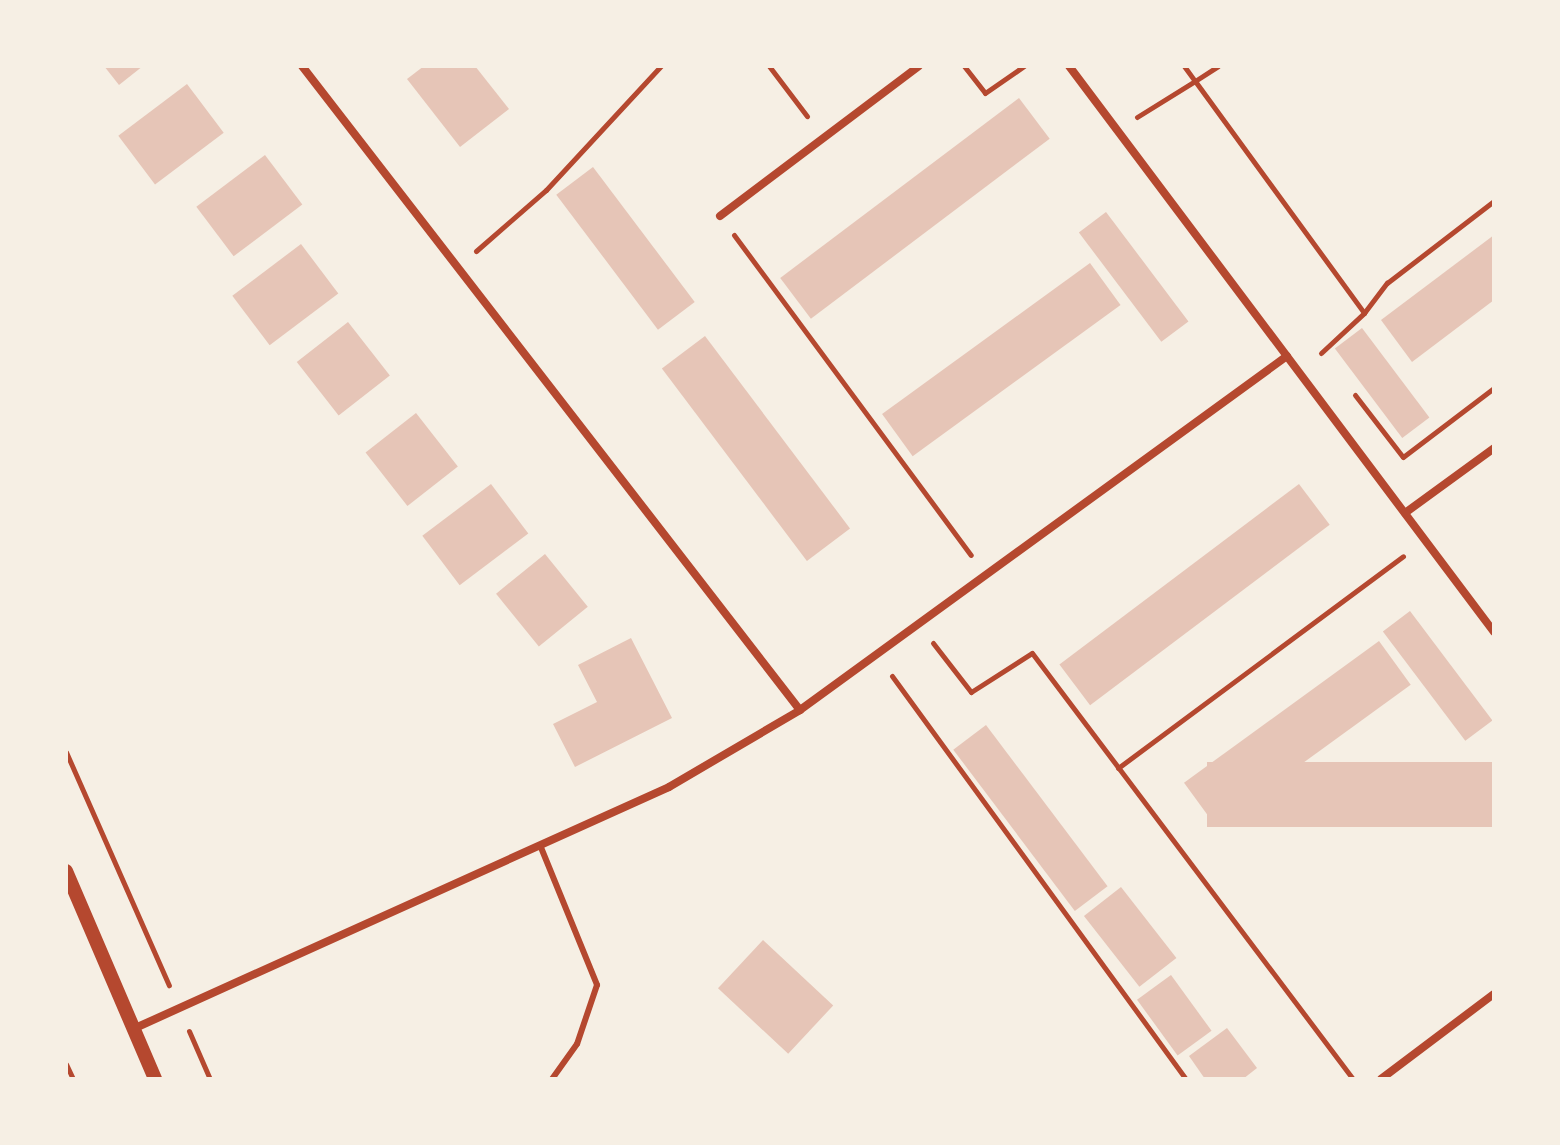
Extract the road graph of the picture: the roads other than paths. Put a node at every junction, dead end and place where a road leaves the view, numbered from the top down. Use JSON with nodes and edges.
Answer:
{"nodes":[{"id":1,"x":302,"y":66,"type":"edge"},
{"id":2,"x":919,"y":66,"type":"edge"},
{"id":3,"x":1069,"y":66,"type":"edge"},
{"id":4,"x":720,"y":216,"type":"road end"},
{"id":5,"x":1287,"y":356,"type":"junction"},
{"id":6,"x":1494,"y":448,"type":"edge"},
{"id":7,"x":1405,"y":513,"type":"junction"},
{"id":8,"x":1494,"y":632,"type":"edge"},
{"id":9,"x":800,"y":710,"type":"junction"},
{"id":10,"x":540,"y":845,"type":"junction"},
{"id":11,"x":66,"y":871,"type":"edge"},
{"id":12,"x":1494,"y":994,"type":"edge"},
{"id":13,"x":132,"y":1030,"type":"junction"},
{"id":14,"x":155,"y":1079,"type":"edge"},
{"id":15,"x":552,"y":1079,"type":"edge"},
{"id":16,"x":1381,"y":1079,"type":"edge"}],
"edges":[{"from":1,"to":9,"type":"street"},
{"from":2,"to":4,"type":"street"},
{"from":3,"to":5,"type":"street"},
{"from":5,"to":7,"type":"street"},
{"from":5,"to":9,"type":"street"},
{"from":6,"to":7,"type":"street"},
{"from":7,"to":8,"type":"street"},
{"from":9,"to":10,"type":"street"},
{"from":10,"to":13,"type":"street"},
{"from":10,"to":15,"type":"lane"},
{"from":11,"to":13,"type":"street"},
{"from":12,"to":16,"type":"street"},
{"from":13,"to":14,"type":"street"}]}
